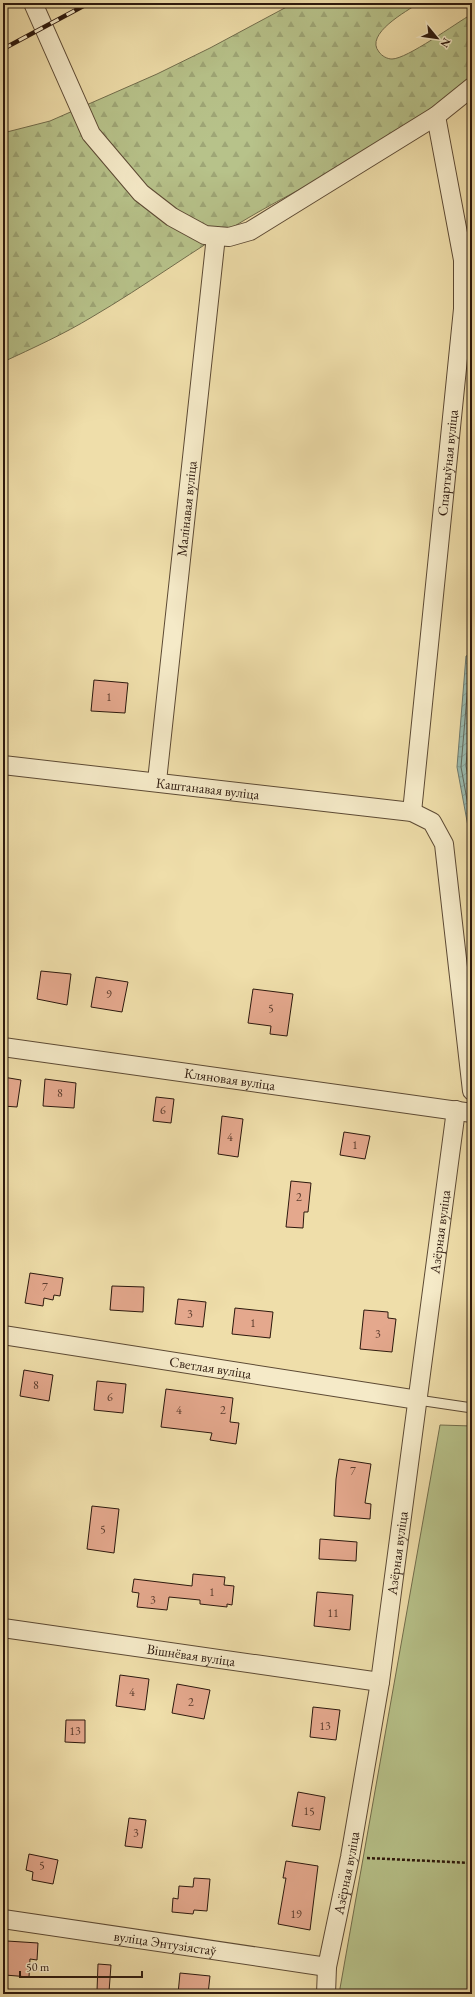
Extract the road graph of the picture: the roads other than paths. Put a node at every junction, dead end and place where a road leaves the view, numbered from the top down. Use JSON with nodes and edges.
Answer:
{"nodes":[{"id":1,"x":33,"y":3,"type":"edge"},
{"id":2,"x":472,"y":87,"type":"edge"},
{"id":3,"x":436,"y":116,"type":"junction"},
{"id":4,"x":216,"y":236,"type":"junction"},
{"id":5,"x":3,"y":765,"type":"edge"},
{"id":6,"x":157,"y":781,"type":"junction"},
{"id":7,"x":412,"y":812,"type":"junction"},
{"id":8,"x":3,"y":1047,"type":"edge"},
{"id":9,"x":472,"y":1090,"type":"edge"},
{"id":10,"x":464,"y":1112,"type":"edge"},
{"id":11,"x":3,"y":1335,"type":"edge"},
{"id":12,"x":418,"y":1400,"type":"junction"},
{"id":13,"x":472,"y":1408,"type":"edge"},
{"id":14,"x":3,"y":1628,"type":"edge"},
{"id":15,"x":380,"y":1682,"type":"junction"},
{"id":16,"x":3,"y":1919,"type":"edge"},
{"id":17,"x":327,"y":1967,"type":"junction"},
{"id":18,"x":326,"y":1994,"type":"edge"}],
"edges":[{"from":1,"to":4,"type":"street"},
{"from":2,"to":3,"type":"street"},
{"from":3,"to":4,"type":"street"},
{"from":3,"to":7,"type":"street","name":"Спартыўная вуліца"},
{"from":4,"to":6,"type":"street","name":"Малінавая вуліца"},
{"from":5,"to":6,"type":"street","name":"Каштанавая вуліца"},
{"from":6,"to":7,"type":"street","name":"Каштанавая вуліца"},
{"from":7,"to":9,"type":"street","name":"Каштанавая вуліца"},
{"from":8,"to":10,"type":"street","name":"Кляновая вуліца"},
{"from":10,"to":12,"type":"street","name":"Азёрная вуліца"},
{"from":11,"to":12,"type":"street","name":"Светлая вуліца"},
{"from":12,"to":13,"type":"lane"},
{"from":12,"to":15,"type":"street","name":"Азёрная вуліца"},
{"from":14,"to":15,"type":"street","name":"Вішнёвая вуліца"},
{"from":15,"to":17,"type":"street","name":"Азёрная вуліца"},
{"from":16,"to":17,"type":"street","name":"вуліца Энтузіястаў"},
{"from":17,"to":18,"type":"street","name":"Азёрная вуліца"}]}
